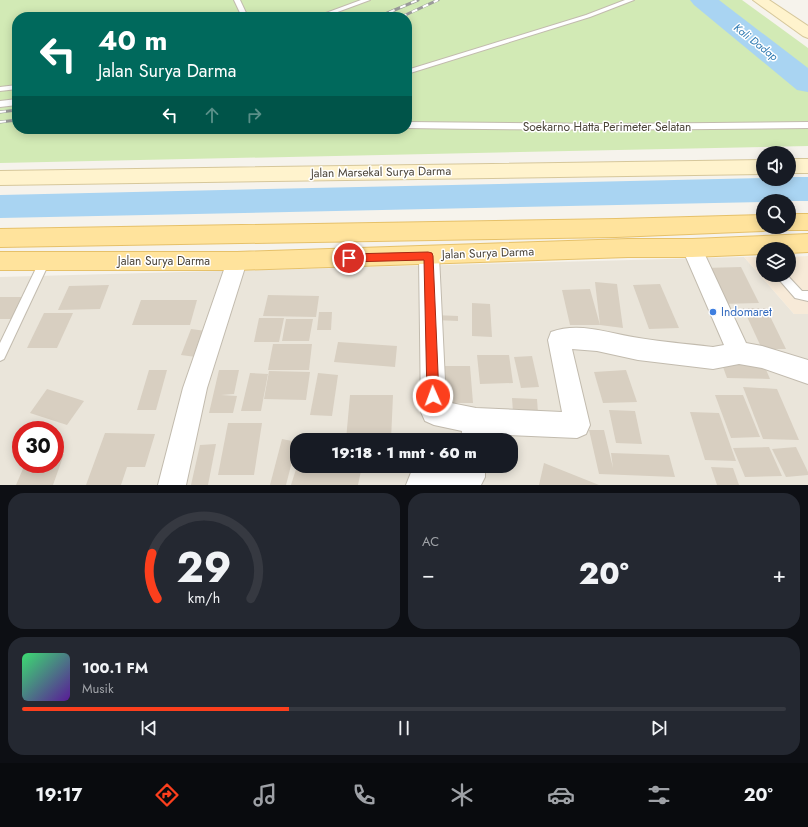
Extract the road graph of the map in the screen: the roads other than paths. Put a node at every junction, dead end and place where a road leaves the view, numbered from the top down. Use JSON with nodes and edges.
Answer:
{"nodes":[{"id":1,"x":237,"y":0,"type":"edge"},
{"id":2,"x":367,"y":0,"type":"edge"},
{"id":3,"x":631,"y":0,"type":"edge"},
{"id":4,"x":760,"y":0,"type":"edge"},
{"id":5,"x":243,"y":12,"type":"edge"},
{"id":6,"x":332,"y":12,"type":"edge"},
{"id":7,"x":808,"y":33,"type":"edge"},
{"id":8,"x":412,"y":70,"type":"edge"},
{"id":9,"x":12,"y":87,"type":"edge"},
{"id":10,"x":0,"y":89,"type":"edge"},
{"id":11,"x":12,"y":103,"type":"edge"},
{"id":12,"x":0,"y":104,"type":"edge"},
{"id":13,"x":412,"y":125,"type":"edge"},
{"id":14,"x":808,"y":125,"type":"edge"},
{"id":15,"x":756,"y":166,"type":"edge"},
{"id":16,"x":796,"y":166,"type":"edge"},
{"id":17,"x":808,"y":166,"type":"edge"},
{"id":18,"x":0,"y":178,"type":"edge"},
{"id":19,"x":796,"y":222,"type":"edge"},
{"id":20,"x":808,"y":222,"type":"edge"},
{"id":21,"x":756,"y":223,"type":"edge"},
{"id":22,"x":0,"y":238,"type":"edge"},
{"id":23,"x":808,"y":243,"type":"edge"},
{"id":24,"x":796,"y":244,"type":"edge"},
{"id":25,"x":756,"y":247,"type":"edge"},
{"id":26,"x":692,"y":248,"type":"junction"},
{"id":27,"x":428,"y":256,"type":"junction"},
{"id":28,"x":0,"y":261,"type":"edge"},
{"id":29,"x":45,"y":261,"type":"junction"},
{"id":30,"x":237,"y":261,"type":"junction"},
{"id":31,"x":787,"y":282,"type":"edge"},
{"id":32,"x":808,"y":296,"type":"edge"},
{"id":33,"x":739,"y":353,"type":"junction"},
{"id":34,"x":0,"y":355,"type":"edge"},
{"id":35,"x":808,"y":372,"type":"edge"},
{"id":36,"x":475,"y":431,"type":"edge"},
{"id":37,"x":471,"y":473,"type":"edge"},
{"id":38,"x":172,"y":485,"type":"edge"},
{"id":39,"x":420,"y":485,"type":"edge"}],
"edges":[{"from":1,"to":5,"type":"lane"},
{"from":2,"to":6,"type":"lane"},
{"from":3,"to":8,"type":"lane"},
{"from":4,"to":7,"type":"street"},
{"from":9,"to":10,"type":"lane"},
{"from":11,"to":12,"type":"lane"},
{"from":13,"to":14,"type":"lane","name":"Soekarno Hatta Perimeter Selatan"},
{"from":15,"to":18,"type":"street","name":"Jalan Marsekal Surya Darma"},
{"from":16,"to":17,"type":"street"},
{"from":19,"to":20,"type":"main road"},
{"from":21,"to":22,"type":"main road","name":"Jalan Surya Darma"},
{"from":23,"to":24,"type":"main road","name":"Jalan Surya Darma"},
{"from":25,"to":26,"type":"main road","name":"Jalan Surya Darma"},
{"from":26,"to":27,"type":"main road","name":"Jalan Surya Darma"},
{"from":26,"to":33,"type":"street"},
{"from":27,"to":30,"type":"main road","name":"Jalan Surya Darma"},
{"from":27,"to":36,"type":"street"},
{"from":28,"to":29,"type":"main road","name":"Jalan Surya Darma"},
{"from":29,"to":30,"type":"main road","name":"Jalan Surya Darma"},
{"from":29,"to":34,"type":"lane"},
{"from":30,"to":38,"type":"street"},
{"from":31,"to":32,"type":"lane"},
{"from":33,"to":35,"type":"street"},
{"from":33,"to":36,"type":"street"},
{"from":37,"to":39,"type":"street"}]}
